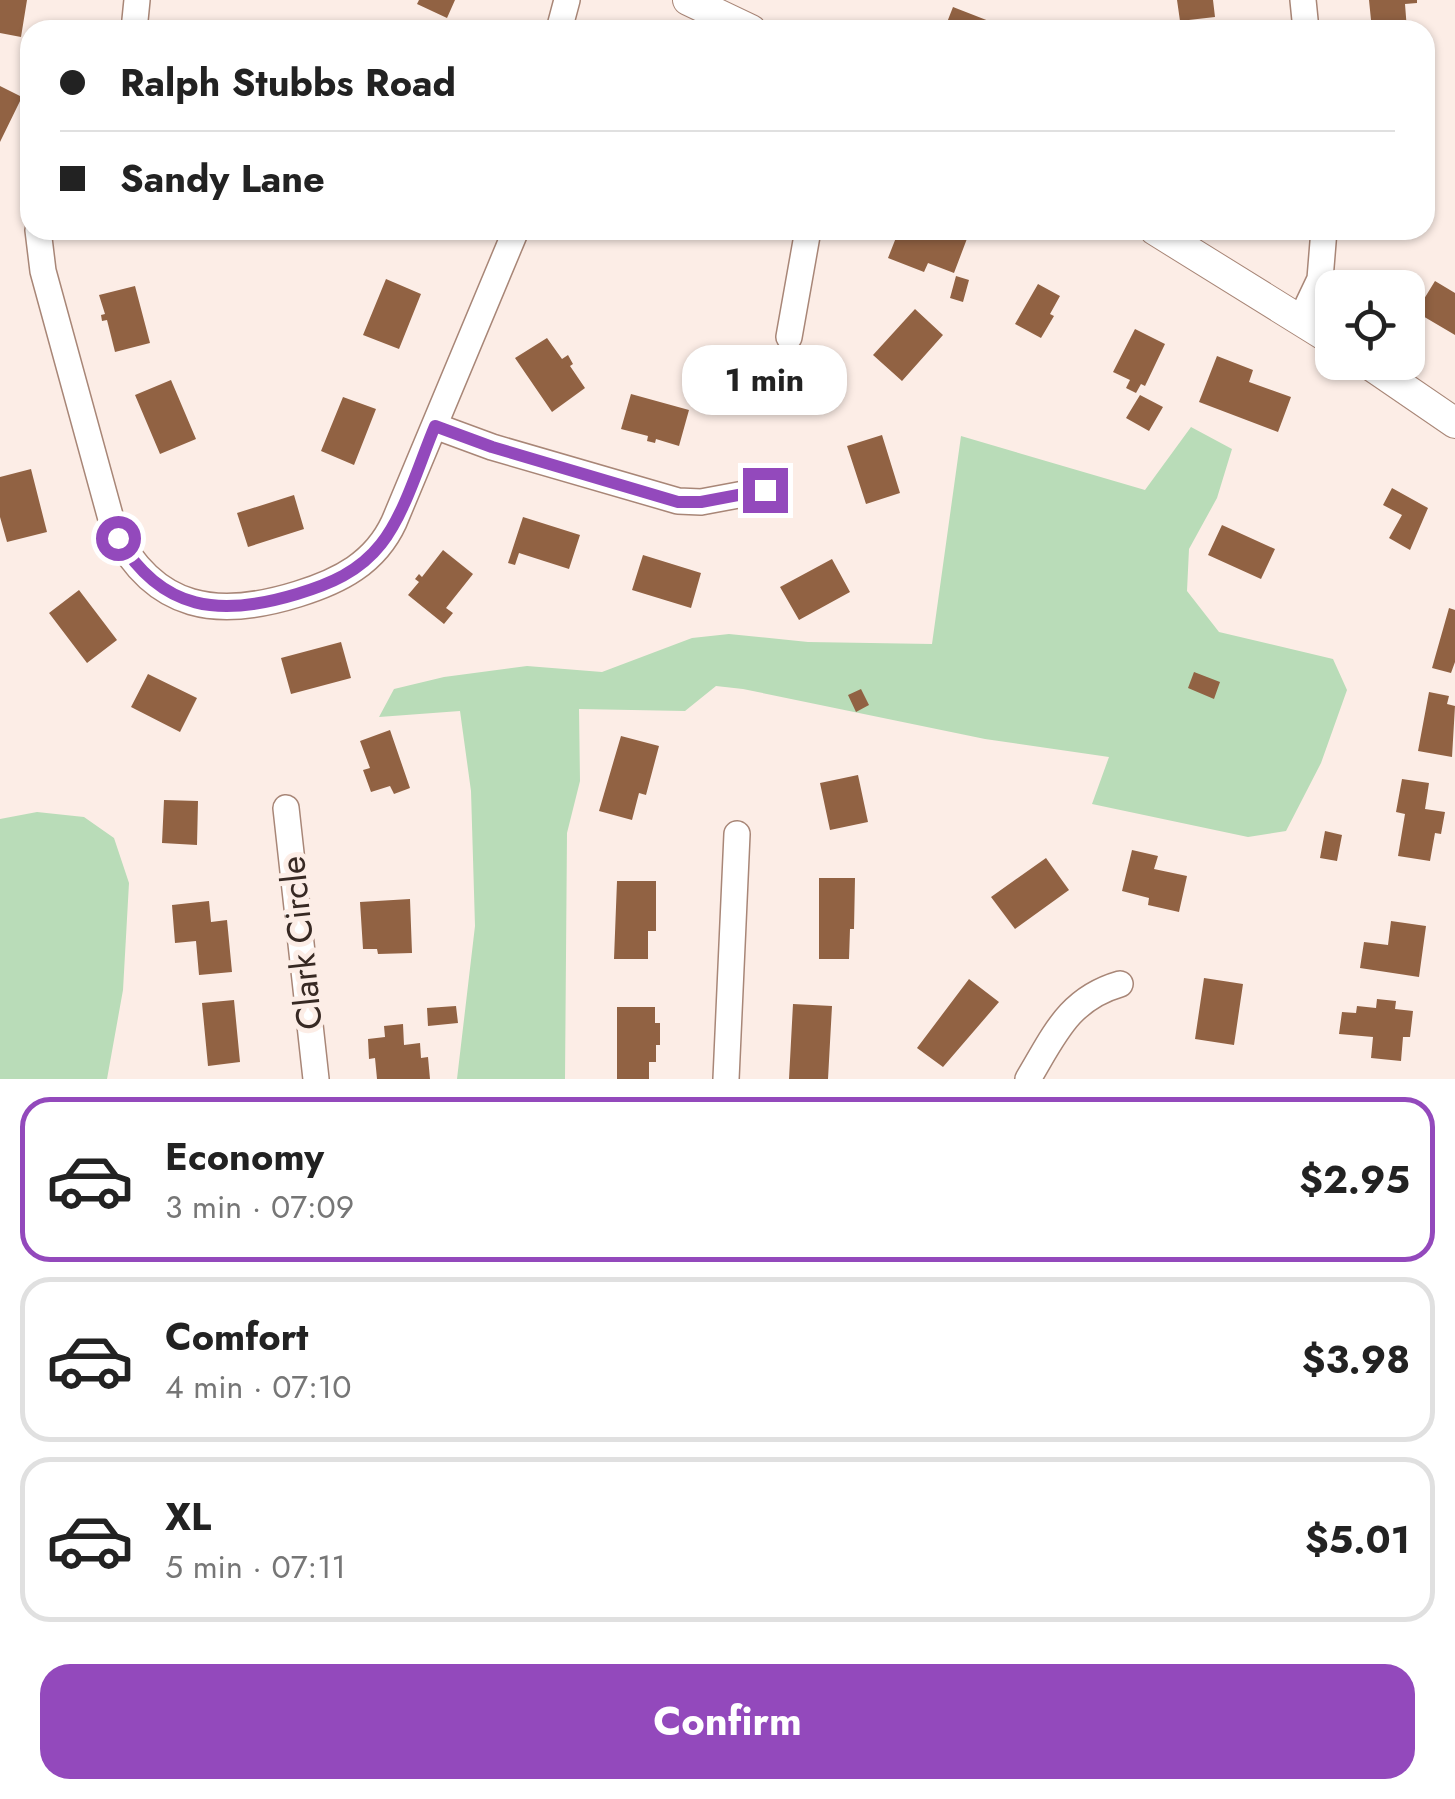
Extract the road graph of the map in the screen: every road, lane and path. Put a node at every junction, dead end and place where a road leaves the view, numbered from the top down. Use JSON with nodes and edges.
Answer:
{"nodes":[{"id":1,"x":688,"y":0,"type":"edge"},
{"id":2,"x":729,"y":20,"type":"edge"},
{"id":3,"x":39,"y":240,"type":"edge"},
{"id":4,"x":512,"y":240,"type":"edge"},
{"id":5,"x":806,"y":240,"type":"edge"},
{"id":6,"x":1171,"y":240,"type":"edge"},
{"id":7,"x":1323,"y":240,"type":"edge"},
{"id":8,"x":1301,"y":319,"type":"junction"},
{"id":9,"x":1315,"y":328,"type":"edge"},
{"id":10,"x":788,"y":336,"type":"dead end"},
{"id":11,"x":1392,"y":380,"type":"edge"},
{"id":12,"x":1455,"y":423,"type":"edge"},
{"id":13,"x":435,"y":426,"type":"junction"},
{"id":14,"x":765,"y":490,"type":"dead end"},
{"id":15,"x":286,"y":808,"type":"dead end"},
{"id":16,"x":737,"y":834,"type":"dead end"},
{"id":17,"x":1120,"y":984,"type":"dead end"},
{"id":18,"x":316,"y":1079,"type":"edge"},
{"id":19,"x":726,"y":1079,"type":"edge"},
{"id":20,"x":1028,"y":1079,"type":"edge"}],
"edges":[{"from":1,"to":2,"type":"street"},
{"from":3,"to":13,"type":"street"},
{"from":4,"to":13,"type":"street"},
{"from":5,"to":10,"type":"street"},
{"from":6,"to":8,"type":"street"},
{"from":7,"to":8,"type":"street"},
{"from":8,"to":9,"type":"street"},
{"from":11,"to":12,"type":"street"},
{"from":13,"to":14,"type":"street"},
{"from":15,"to":18,"type":"street","name":"Clark Circle"},
{"from":16,"to":19,"type":"street"},
{"from":17,"to":20,"type":"street"}]}
